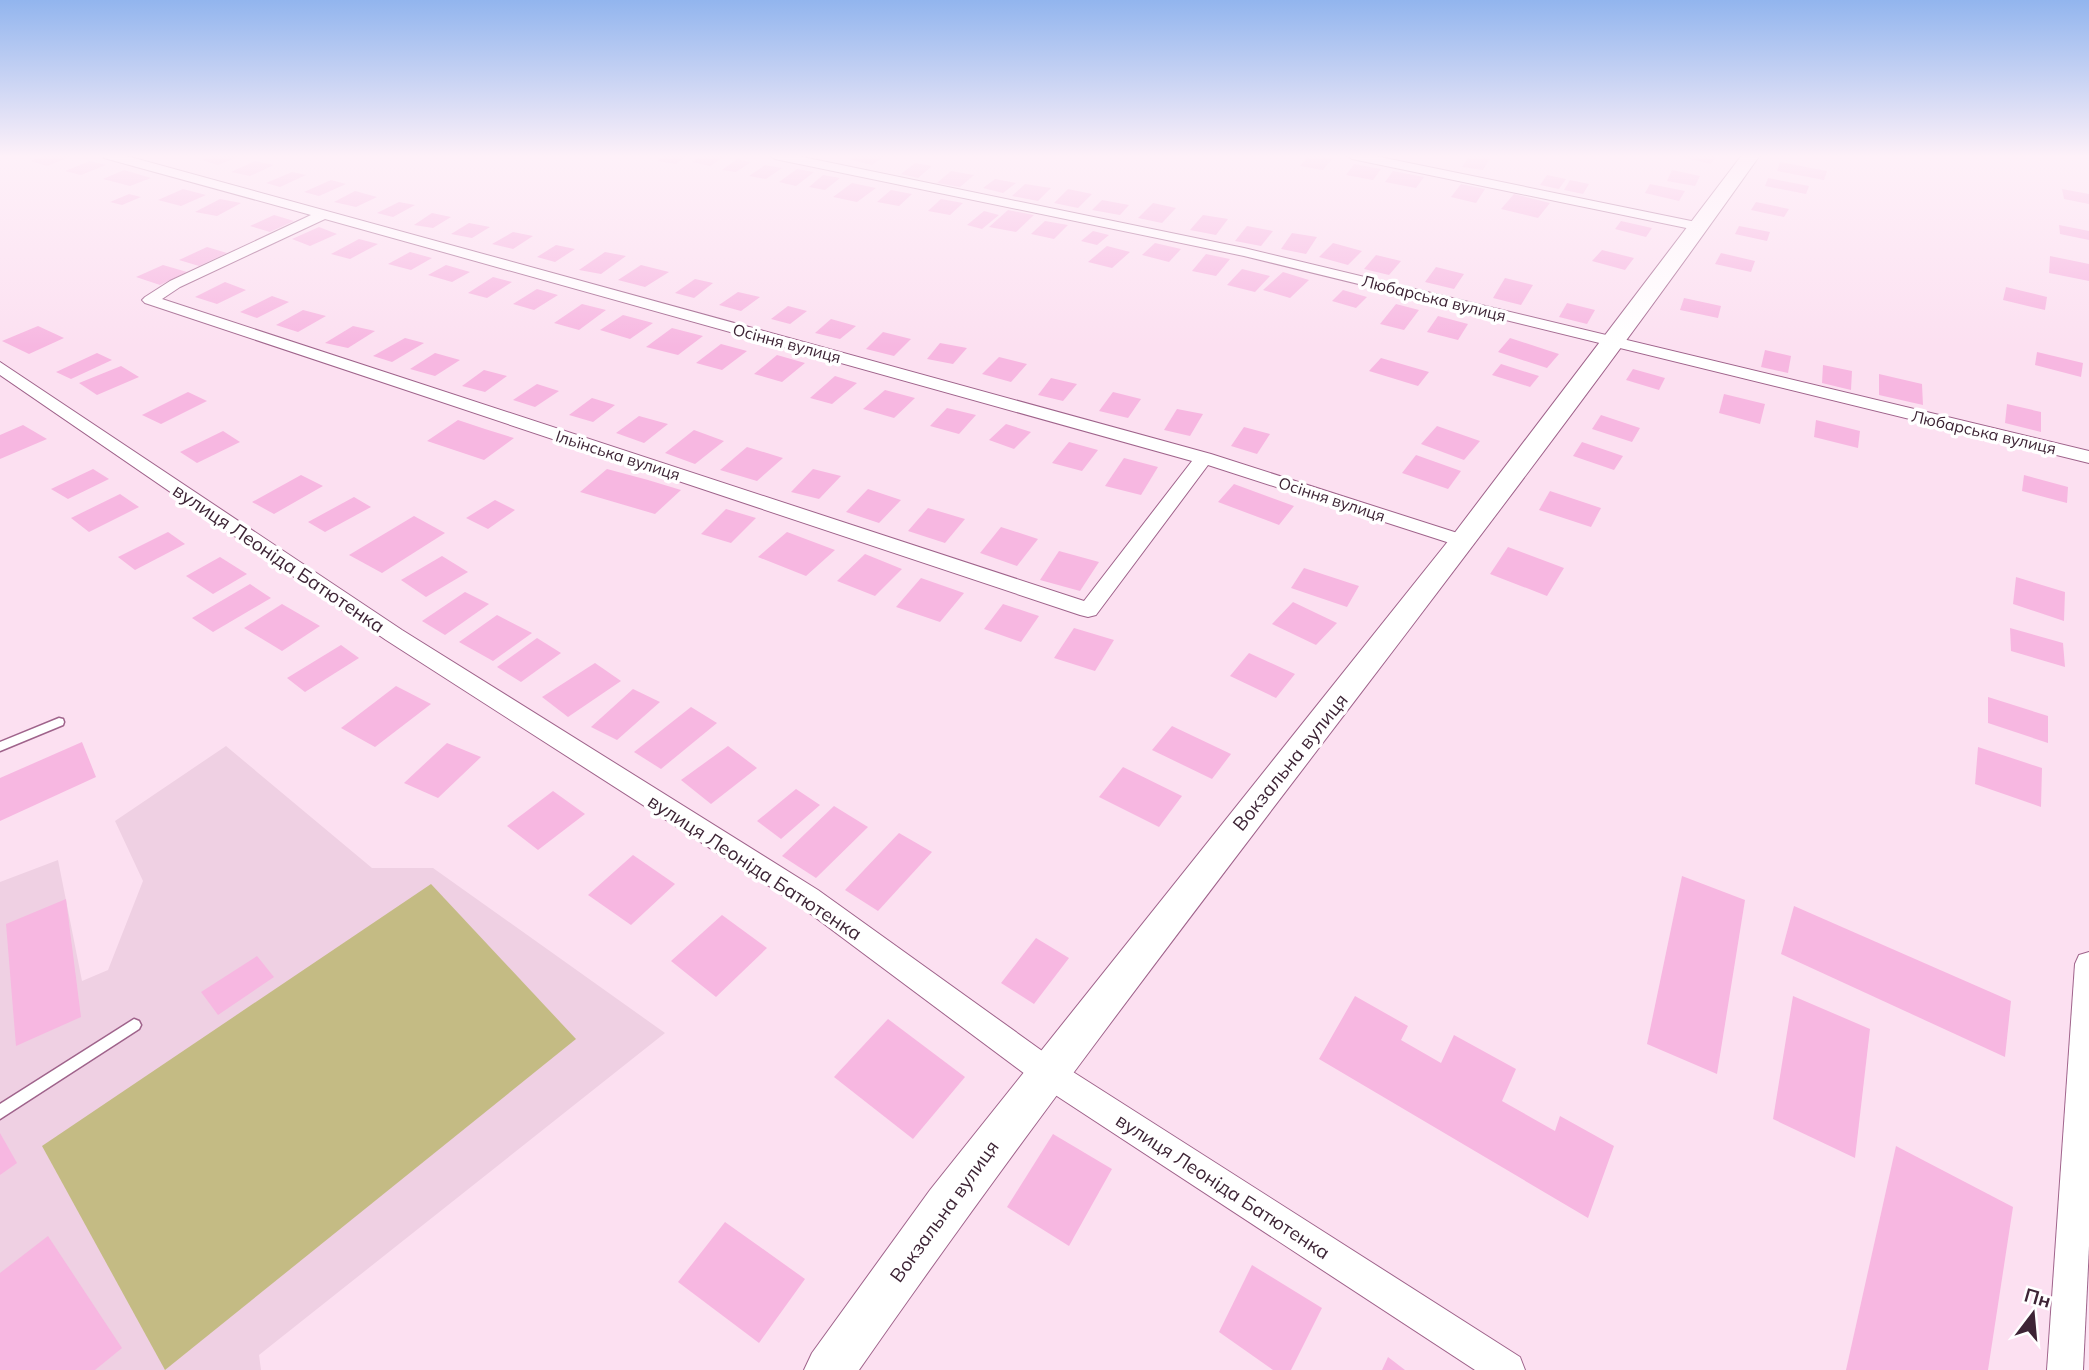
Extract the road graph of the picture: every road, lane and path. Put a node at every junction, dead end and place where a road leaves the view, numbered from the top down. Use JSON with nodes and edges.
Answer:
{"nodes":[{"id":1,"x":314,"y":219,"type":"edge"},
{"id":2,"x":336,"y":219,"type":"edge"},
{"id":3,"x":1084,"y":219,"type":"edge"},
{"id":4,"x":1662,"y":219,"type":"edge"},
{"id":5,"x":1701,"y":219,"type":"edge"},
{"id":6,"x":1696,"y":226,"type":"junction"},
{"id":7,"x":1611,"y":342,"type":"junction"},
{"id":8,"x":0,"y":367,"type":"edge"},
{"id":9,"x":2089,"y":457,"type":"edge"},
{"id":10,"x":1204,"y":458,"type":"junction"},
{"id":11,"x":1463,"y":541,"type":"junction"},
{"id":12,"x":59,"y":722,"type":"dead end"},
{"id":13,"x":0,"y":747,"type":"edge"},
{"id":14,"x":2089,"y":964,"type":"edge"},
{"id":15,"x":134,"y":1025,"type":"dead end"},
{"id":16,"x":1048,"y":1073,"type":"junction"},
{"id":17,"x":0,"y":1112,"type":"edge"},
{"id":18,"x":830,"y":1370,"type":"edge"},
{"id":19,"x":1507,"y":1370,"type":"edge"},
{"id":20,"x":2065,"y":1370,"type":"edge"}],
"edges":[{"from":1,"to":10,"type":"street","name":"Ільїнська вулиця"},
{"from":2,"to":10,"type":"street","name":"Осіння вулиця"},
{"from":3,"to":7,"type":"street","name":"Любарська вулиця"},
{"from":4,"to":6,"type":"street"},
{"from":5,"to":6,"type":"main road","name":"Вокзальна вулиця"},
{"from":6,"to":7,"type":"main road","name":"Вокзальна вулиця"},
{"from":7,"to":9,"type":"street","name":"Любарська вулиця"},
{"from":7,"to":11,"type":"main road","name":"Вокзальна вулиця"},
{"from":8,"to":16,"type":"street","name":"вулиця Леоніда Батютенка"},
{"from":10,"to":11,"type":"street","name":"Осіння вулиця"},
{"from":11,"to":16,"type":"main road","name":"Вокзальна вулиця"},
{"from":12,"to":13,"type":"lane"},
{"from":14,"to":20,"type":"street"},
{"from":15,"to":17,"type":"lane"},
{"from":16,"to":18,"type":"main road","name":"Вокзальна вулиця"},
{"from":16,"to":19,"type":"street","name":"вулиця Леоніда Батютенка"}]}
